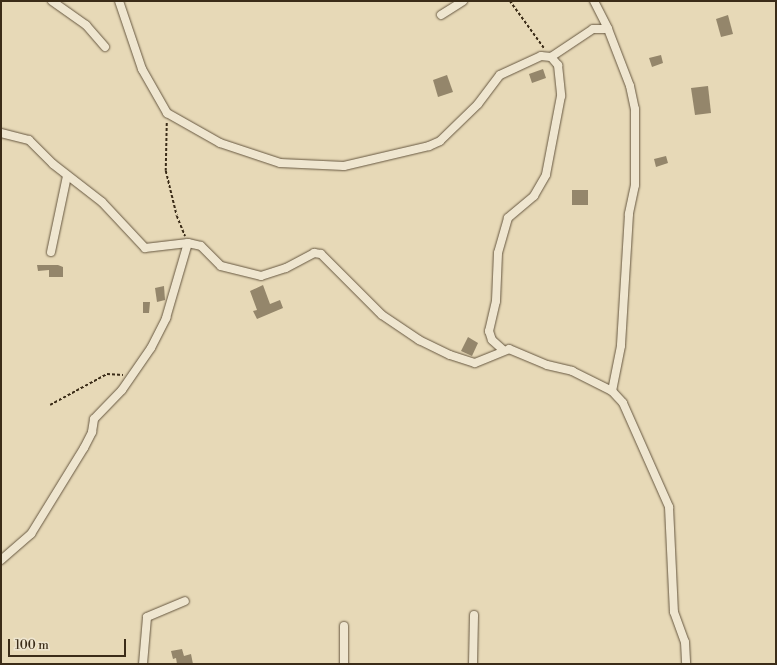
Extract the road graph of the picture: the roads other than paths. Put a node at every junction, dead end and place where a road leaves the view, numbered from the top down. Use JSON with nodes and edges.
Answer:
{"nodes":[{"id":1,"x":52,"y":1,"type":"edge"},
{"id":2,"x":119,"y":1,"type":"edge"},
{"id":3,"x":463,"y":1,"type":"edge"},
{"id":4,"x":594,"y":1,"type":"edge"},
{"id":5,"x":441,"y":15,"type":"dead end"},
{"id":6,"x":608,"y":29,"type":"junction"},
{"id":7,"x":105,"y":48,"type":"dead end"},
{"id":8,"x":551,"y":57,"type":"junction"},
{"id":9,"x":1,"y":134,"type":"edge"},
{"id":10,"x":67,"y":176,"type":"junction"},
{"id":11,"x":188,"y":243,"type":"junction"},
{"id":12,"x":51,"y":252,"type":"dead end"},
{"id":13,"x":503,"y":350,"type":"junction"},
{"id":14,"x":612,"y":391,"type":"junction"},
{"id":15,"x":1,"y":560,"type":"edge"},
{"id":16,"x":185,"y":601,"type":"dead end"},
{"id":17,"x":474,"y":615,"type":"dead end"},
{"id":18,"x":344,"y":626,"type":"dead end"},
{"id":19,"x":143,"y":664,"type":"edge"},
{"id":20,"x":344,"y":664,"type":"edge"},
{"id":21,"x":473,"y":664,"type":"edge"},
{"id":22,"x":686,"y":664,"type":"edge"}],
"edges":[{"from":1,"to":7,"type":"street"},
{"from":2,"to":8,"type":"street"},
{"from":3,"to":5,"type":"street"},
{"from":4,"to":6,"type":"street"},
{"from":6,"to":8,"type":"street"},
{"from":6,"to":14,"type":"street"},
{"from":8,"to":13,"type":"street"},
{"from":9,"to":10,"type":"street"},
{"from":10,"to":11,"type":"street"},
{"from":10,"to":12,"type":"street"},
{"from":11,"to":13,"type":"street"},
{"from":11,"to":15,"type":"street"},
{"from":13,"to":14,"type":"street"},
{"from":14,"to":22,"type":"street"},
{"from":16,"to":19,"type":"street"},
{"from":17,"to":21,"type":"street"},
{"from":18,"to":20,"type":"street"}]}
